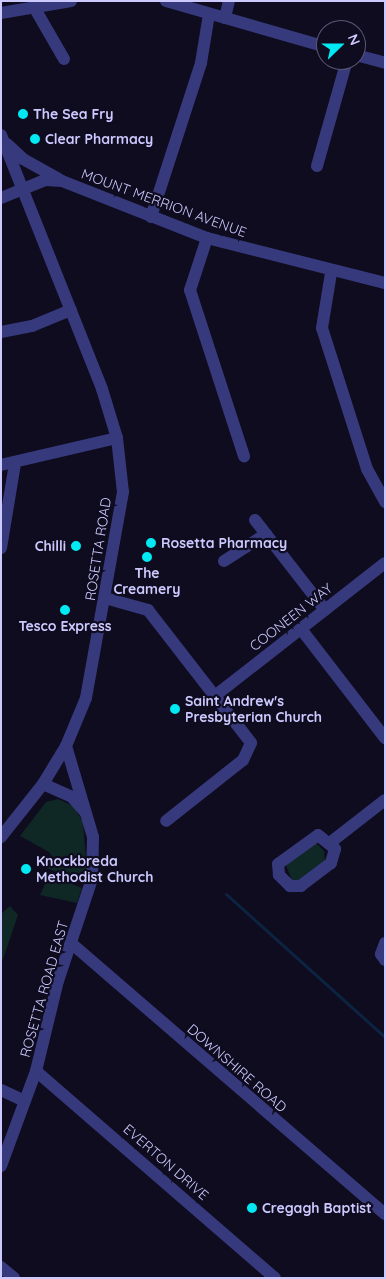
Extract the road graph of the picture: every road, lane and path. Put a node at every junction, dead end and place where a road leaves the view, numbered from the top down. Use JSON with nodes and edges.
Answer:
{"nodes":[{"id":1,"x":71,"y":1,"type":"edge"},
{"id":2,"x":166,"y":1,"type":"edge"},
{"id":3,"x":229,"y":1,"type":"edge"},
{"id":4,"x":34,"y":7,"type":"junction"},
{"id":5,"x":1,"y":12,"type":"edge"},
{"id":6,"x":209,"y":14,"type":"junction"},
{"id":7,"x":225,"y":18,"type":"junction"},
{"id":8,"x":316,"y":44,"type":"edge"},
{"id":9,"x":366,"y":58,"type":"edge"},
{"id":10,"x":64,"y":59,"type":"dead end"},
{"id":11,"x":385,"y":63,"type":"edge"},
{"id":12,"x":344,"y":70,"type":"edge"},
{"id":13,"x":2,"y":138,"type":"edge"},
{"id":14,"x":317,"y":166,"type":"dead end"},
{"id":15,"x":62,"y":181,"type":"junction"},
{"id":16,"x":22,"y":189,"type":"junction"},
{"id":17,"x":1,"y":198,"type":"edge"},
{"id":18,"x":151,"y":217,"type":"junction"},
{"id":19,"x":207,"y":238,"type":"junction"},
{"id":20,"x":331,"y":273,"type":"junction"},
{"id":21,"x":385,"y":283,"type":"edge"},
{"id":22,"x":70,"y":310,"type":"junction"},
{"id":23,"x":1,"y":332,"type":"edge"},
{"id":24,"x":117,"y":438,"type":"junction"},
{"id":25,"x":244,"y":456,"type":"dead end"},
{"id":26,"x":15,"y":463,"type":"junction"},
{"id":27,"x":1,"y":465,"type":"edge"},
{"id":28,"x":385,"y":502,"type":"edge"},
{"id":29,"x":255,"y":520,"type":"dead end"},
{"id":30,"x":266,"y":534,"type":"junction"},
{"id":31,"x":1,"y":548,"type":"edge"},
{"id":32,"x":224,"y":560,"type":"dead end"},
{"id":33,"x":385,"y":563,"type":"edge"},
{"id":34,"x":105,"y":598,"type":"junction"},
{"id":35,"x":325,"y":610,"type":"junction"},
{"id":36,"x":300,"y":629,"type":"junction"},
{"id":37,"x":216,"y":695,"type":"junction"},
{"id":38,"x":385,"y":738,"type":"edge"},
{"id":39,"x":66,"y":746,"type":"junction"},
{"id":40,"x":77,"y":775,"type":"junction"},
{"id":41,"x":43,"y":784,"type":"junction"},
{"id":42,"x":62,"y":791,"type":"junction"},
{"id":43,"x":385,"y":800,"type":"edge"},
{"id":44,"x":88,"y":816,"type":"junction"},
{"id":45,"x":166,"y":821,"type":"dead end"},
{"id":46,"x":1,"y":837,"type":"edge"},
{"id":47,"x":331,"y":842,"type":"junction"},
{"id":48,"x":71,"y":943,"type":"junction"},
{"id":49,"x":385,"y":943,"type":"edge"},
{"id":50,"x":385,"y":960,"type":"edge"},
{"id":51,"x":36,"y":1071,"type":"junction"},
{"id":52,"x":1,"y":1090,"type":"edge"},
{"id":53,"x":25,"y":1101,"type":"junction"},
{"id":54,"x":1,"y":1166,"type":"edge"},
{"id":55,"x":385,"y":1214,"type":"edge"},
{"id":56,"x":1,"y":1267,"type":"edge"},
{"id":57,"x":14,"y":1278,"type":"edge"},
{"id":58,"x":275,"y":1278,"type":"edge"}],
"edges":[{"from":1,"to":4,"type":"street"},
{"from":2,"to":6,"type":"street"},
{"from":3,"to":7,"type":"street"},
{"from":4,"to":5,"type":"street"},
{"from":4,"to":10,"type":"street"},
{"from":6,"to":7,"type":"street"},
{"from":6,"to":18,"type":"street"},
{"from":7,"to":8,"type":"street"},
{"from":9,"to":11,"type":"street"},
{"from":12,"to":14,"type":"street"},
{"from":13,"to":15,"type":"street"},
{"from":13,"to":16,"type":"street","name":"ROSETTA ROAD"},
{"from":15,"to":16,"type":"street","name":"MOUNT MERRION AVENUE"},
{"from":15,"to":18,"type":"street","name":"MOUNT MERRION AVENUE"},
{"from":16,"to":17,"type":"street","name":"MOUNT MERRION AVENUE"},
{"from":16,"to":22,"type":"street","name":"ROSETTA ROAD"},
{"from":18,"to":19,"type":"street","name":"MOUNT MERRION AVENUE"},
{"from":19,"to":20,"type":"street","name":"MOUNT MERRION AVENUE"},
{"from":19,"to":25,"type":"street"},
{"from":20,"to":21,"type":"street","name":"MOUNT MERRION AVENUE"},
{"from":20,"to":28,"type":"street"},
{"from":22,"to":23,"type":"street"},
{"from":22,"to":24,"type":"street","name":"ROSETTA ROAD"},
{"from":24,"to":26,"type":"street"},
{"from":24,"to":34,"type":"street","name":"ROSETTA ROAD"},
{"from":26,"to":27,"type":"street"},
{"from":26,"to":31,"type":"street"},
{"from":29,"to":30,"type":"street"},
{"from":30,"to":32,"type":"street"},
{"from":30,"to":35,"type":"street"},
{"from":33,"to":35,"type":"street","name":"COONEEN WAY"},
{"from":34,"to":37,"type":"street"},
{"from":34,"to":39,"type":"street","name":"ROSETTA ROAD"},
{"from":35,"to":36,"type":"street","name":"COONEEN WAY"},
{"from":36,"to":37,"type":"street","name":"COONEEN WAY"},
{"from":36,"to":38,"type":"street"},
{"from":37,"to":45,"type":"street"},
{"from":39,"to":40,"type":"street","name":"ROSETTA ROAD EAST"},
{"from":39,"to":41,"type":"street","name":"ROSETTA ROAD"},
{"from":40,"to":42,"type":"street"},
{"from":40,"to":44,"type":"street","name":"ROSETTA ROAD EAST"},
{"from":41,"to":42,"type":"street"},
{"from":41,"to":46,"type":"street","name":"ROSETTA ROAD"},
{"from":42,"to":44,"type":"street"},
{"from":43,"to":47,"type":"street"},
{"from":44,"to":48,"type":"street","name":"ROSETTA ROAD EAST"},
{"from":47,"to":47,"type":"street"},
{"from":48,"to":51,"type":"street","name":"ROSETTA ROAD EAST"},
{"from":48,"to":55,"type":"street","name":"DOWNSHIRE ROAD"},
{"from":49,"to":50,"type":"street"},
{"from":51,"to":53,"type":"street","name":"ROSETTA ROAD EAST"},
{"from":51,"to":58,"type":"street","name":"EVERTON DRIVE"},
{"from":52,"to":53,"type":"street"},
{"from":53,"to":54,"type":"street","name":"ROSETTA ROAD EAST"},
{"from":56,"to":57,"type":"street"}]}
